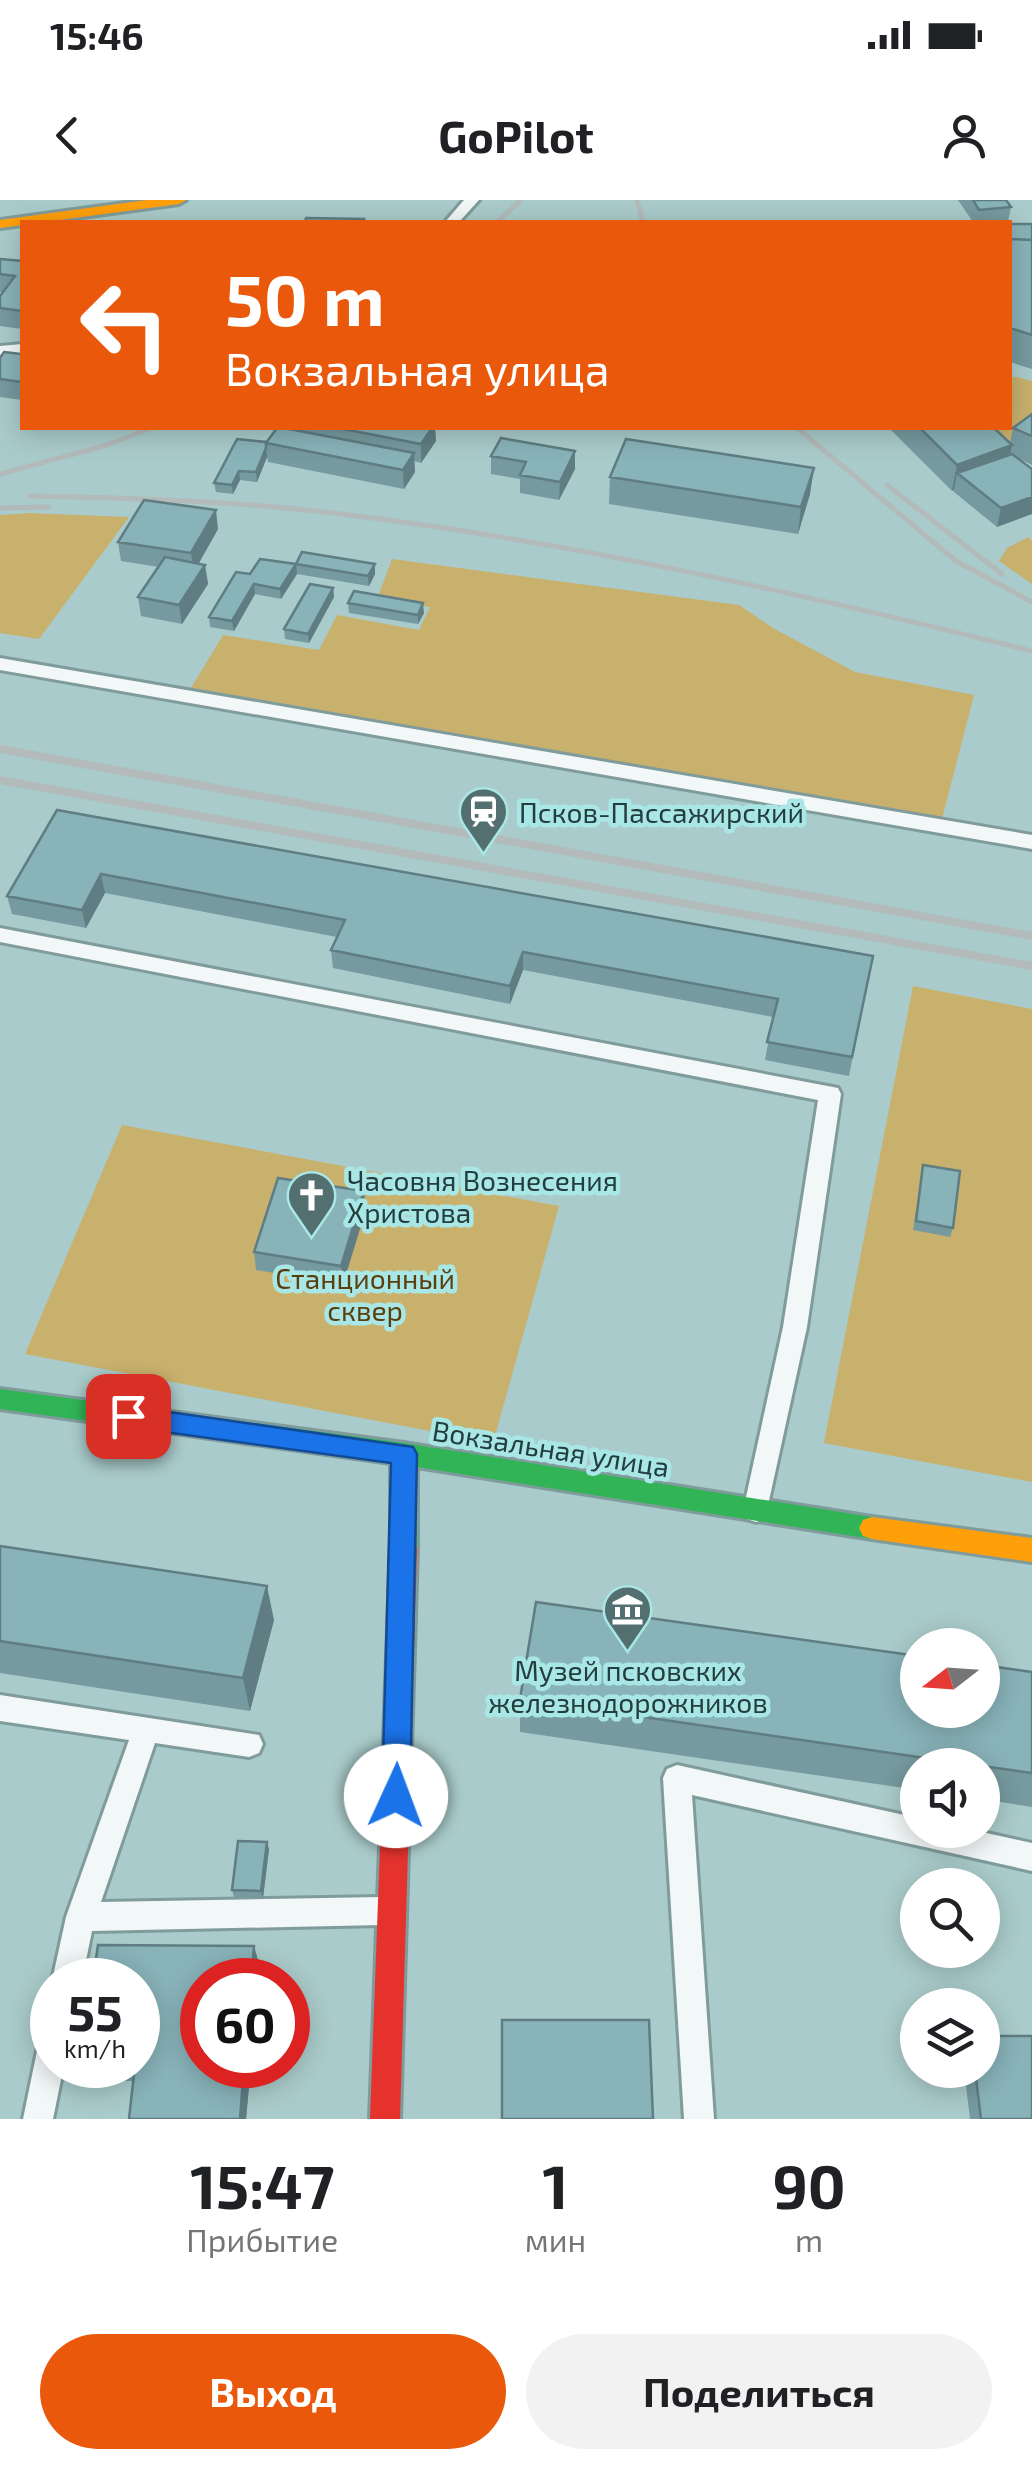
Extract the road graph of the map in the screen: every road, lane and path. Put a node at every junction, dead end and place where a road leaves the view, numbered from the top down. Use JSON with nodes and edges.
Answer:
{"nodes":[{"id":1,"x":179,"y":200,"type":"edge"},
{"id":2,"x":472,"y":200,"type":"edge"},
{"id":3,"x":30,"y":220,"type":"edge"},
{"id":4,"x":454,"y":220,"type":"edge"},
{"id":5,"x":0,"y":664,"type":"edge"},
{"id":6,"x":1032,"y":842,"type":"edge"},
{"id":7,"x":0,"y":935,"type":"edge"},
{"id":8,"x":0,"y":1398,"type":"edge"},
{"id":9,"x":404,"y":1454,"type":"junction"},
{"id":10,"x":756,"y":1511,"type":"junction"},
{"id":11,"x":1032,"y":1550,"type":"edge"},
{"id":12,"x":0,"y":1708,"type":"edge"},
{"id":13,"x":146,"y":1730,"type":"junction"},
{"id":14,"x":249,"y":1744,"type":"dead end"},
{"id":15,"x":1032,"y":1857,"type":"edge"},
{"id":16,"x":392,"y":1911,"type":"junction"},
{"id":17,"x":81,"y":1917,"type":"junction"},
{"id":18,"x":73,"y":1958,"type":"edge"},
{"id":19,"x":44,"y":2088,"type":"edge"},
{"id":20,"x":38,"y":2119,"type":"edge"},
{"id":21,"x":385,"y":2119,"type":"edge"},
{"id":22,"x":699,"y":2119,"type":"edge"}],
"edges":[{"from":1,"to":3,"type":"main road"},
{"from":2,"to":4,"type":"lane"},
{"from":5,"to":6,"type":"lane"},
{"from":7,"to":10,"type":"lane"},
{"from":8,"to":9,"type":"main road","name":"Вокзальная улица"},
{"from":9,"to":10,"type":"main road","name":"Вокзальная улица"},
{"from":9,"to":16,"type":"main road"},
{"from":10,"to":11,"type":"main road","name":"Вокзальная улица"},
{"from":12,"to":13,"type":"lane"},
{"from":13,"to":14,"type":"lane"},
{"from":13,"to":17,"type":"lane"},
{"from":15,"to":22,"type":"lane"},
{"from":16,"to":17,"type":"lane"},
{"from":16,"to":21,"type":"main road"},
{"from":17,"to":18,"type":"lane"},
{"from":19,"to":20,"type":"lane"}]}
